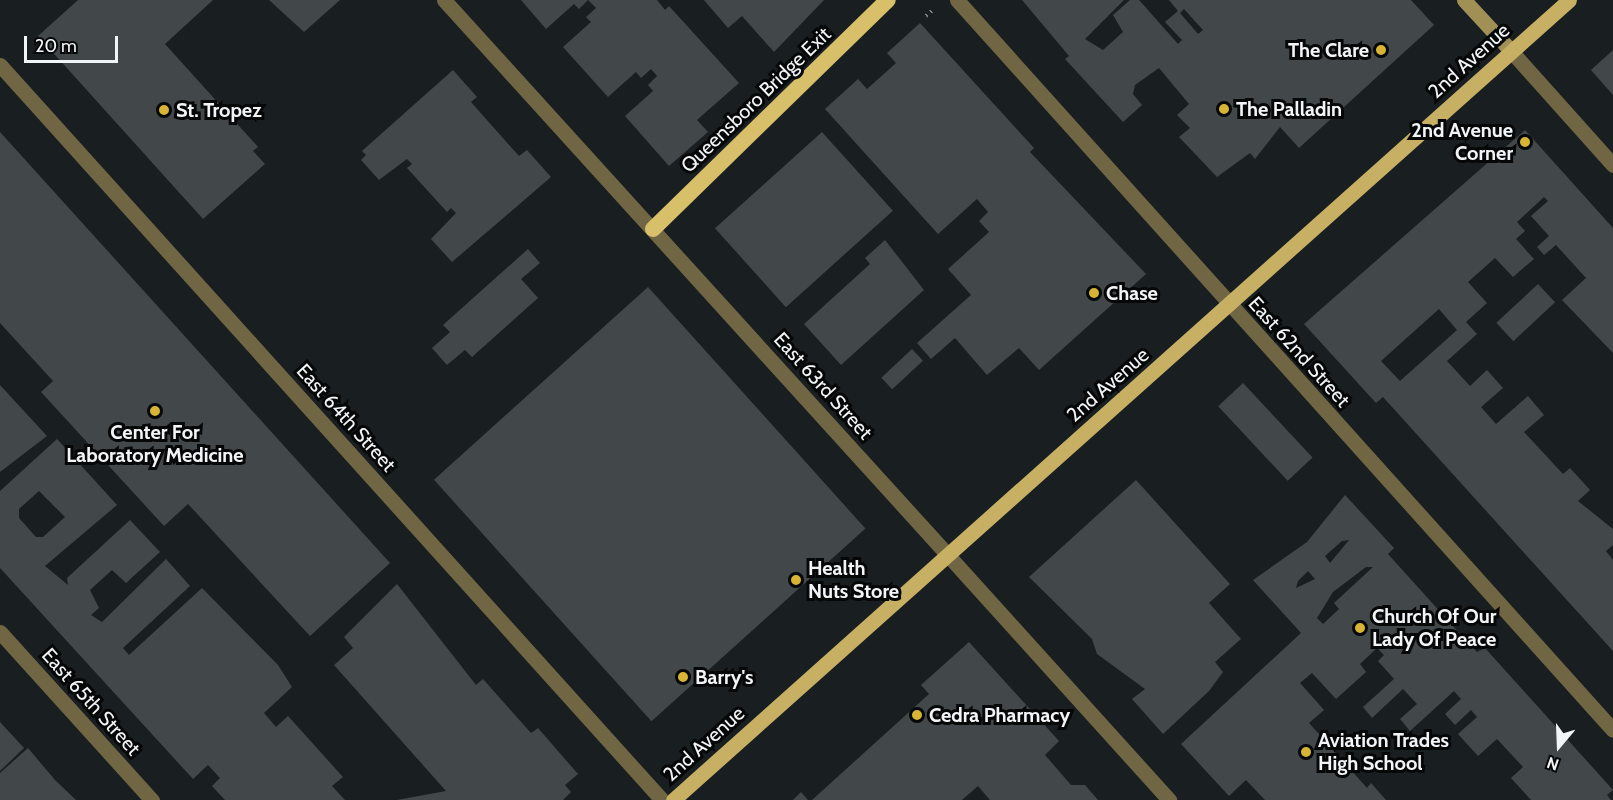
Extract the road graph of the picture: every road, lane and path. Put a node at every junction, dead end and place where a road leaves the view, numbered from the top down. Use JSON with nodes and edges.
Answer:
{"nodes":[{"id":1,"x":444,"y":0,"type":"edge"},
{"id":2,"x":888,"y":0,"type":"edge"},
{"id":3,"x":957,"y":0,"type":"edge"},
{"id":4,"x":1464,"y":0,"type":"edge"},
{"id":5,"x":1569,"y":0,"type":"edge"},
{"id":6,"x":934,"y":9,"type":"dead end"},
{"id":7,"x":926,"y":16,"type":"dead end"},
{"id":8,"x":1511,"y":51,"type":"junction"},
{"id":9,"x":0,"y":65,"type":"edge"},
{"id":10,"x":1613,"y":165,"type":"edge"},
{"id":11,"x":653,"y":230,"type":"junction"},
{"id":12,"x":1230,"y":306,"type":"junction"},
{"id":13,"x":946,"y":553,"type":"junction"},
{"id":14,"x":0,"y":632,"type":"edge"},
{"id":15,"x":1613,"y":730,"type":"edge"},
{"id":16,"x":152,"y":800,"type":"edge"},
{"id":17,"x":662,"y":800,"type":"edge"},
{"id":18,"x":673,"y":800,"type":"edge"},
{"id":19,"x":1169,"y":800,"type":"edge"}],
"edges":[{"from":1,"to":11,"type":"street","name":"East 63rd Street"},
{"from":2,"to":11,"type":"highway","name":"Queensboro Bridge Exit"},
{"from":3,"to":12,"type":"street","name":"East 62nd Street"},
{"from":4,"to":8,"type":"main road"},
{"from":5,"to":8,"type":"main road","name":"2nd Avenue"},
{"from":6,"to":7,"type":"path"},
{"from":8,"to":10,"type":"street"},
{"from":8,"to":12,"type":"main road","name":"2nd Avenue"},
{"from":9,"to":17,"type":"street","name":"East 64th Street"},
{"from":11,"to":13,"type":"street","name":"East 63rd Street"},
{"from":12,"to":13,"type":"main road","name":"2nd Avenue"},
{"from":12,"to":15,"type":"street","name":"East 62nd Street"},
{"from":13,"to":18,"type":"main road","name":"2nd Avenue"},
{"from":13,"to":19,"type":"street","name":"East 63rd Street"},
{"from":14,"to":16,"type":"street","name":"East 65th Street"}]}
